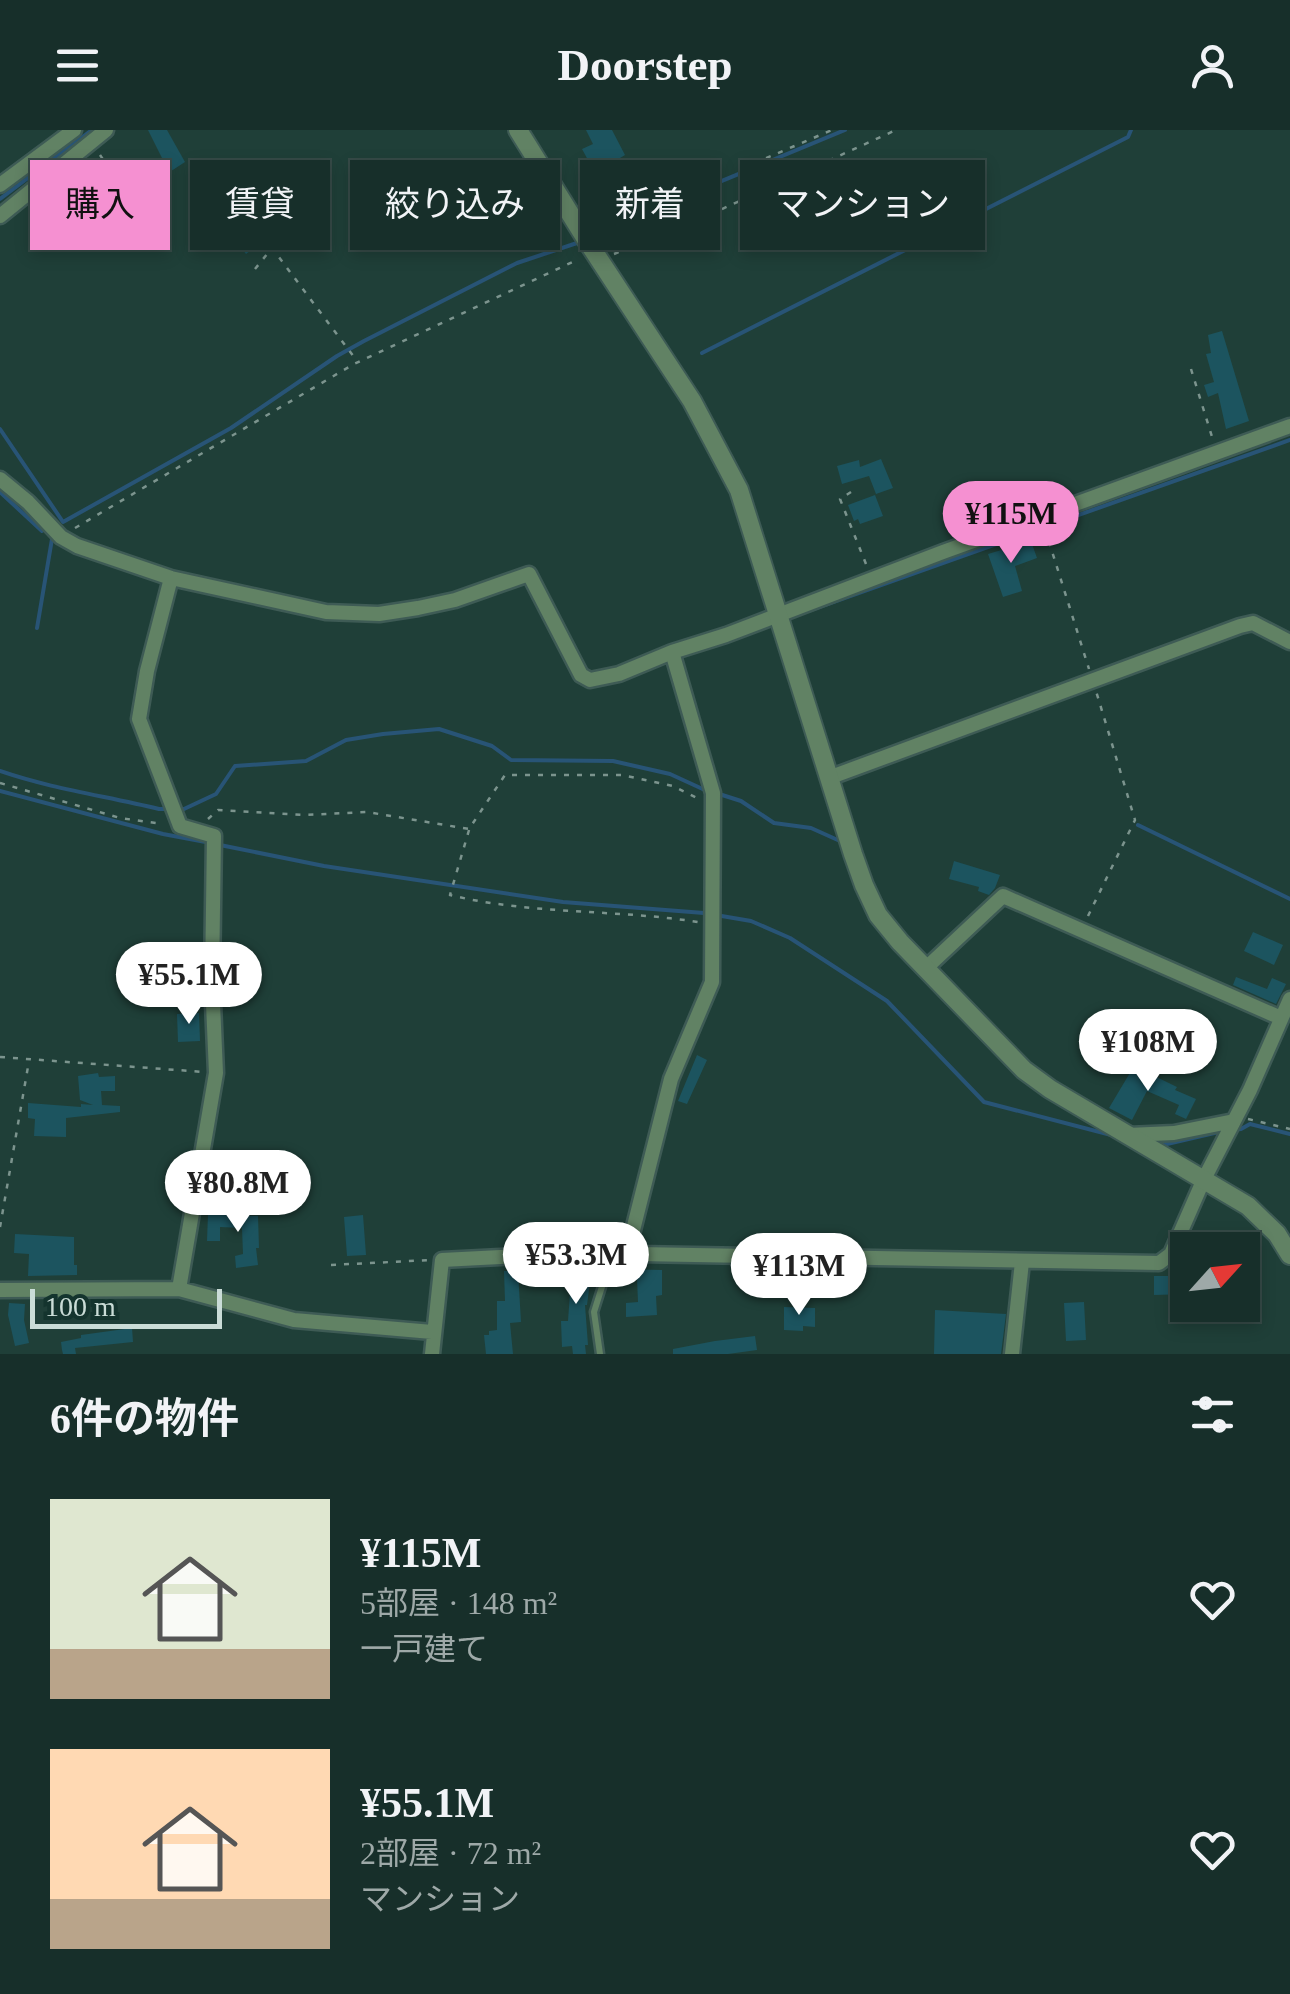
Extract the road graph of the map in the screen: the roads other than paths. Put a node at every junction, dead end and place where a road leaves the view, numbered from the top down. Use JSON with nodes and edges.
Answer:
{"nodes":[{"id":1,"x":106,"y":130,"type":"edge"},
{"id":2,"x":518,"y":130,"type":"edge"},
{"id":3,"x":82,"y":134,"type":"edge"},
{"id":4,"x":0,"y":185,"type":"edge"},
{"id":5,"x":0,"y":216,"type":"edge"},
{"id":6,"x":1290,"y":426,"type":"edge"},
{"id":7,"x":0,"y":479,"type":"edge"},
{"id":8,"x":171,"y":578,"type":"junction"},
{"id":9,"x":778,"y":614,"type":"junction"},
{"id":10,"x":1290,"y":642,"type":"edge"},
{"id":11,"x":672,"y":652,"type":"junction"},
{"id":12,"x":831,"y":777,"type":"junction"},
{"id":13,"x":925,"y":969,"type":"junction"},
{"id":14,"x":1290,"y":999,"type":"edge"},
{"id":15,"x":1281,"y":1018,"type":"junction"},
{"id":16,"x":1235,"y":1119,"type":"junction"},
{"id":17,"x":1127,"y":1135,"type":"junction"},
{"id":18,"x":1204,"y":1181,"type":"junction"},
{"id":19,"x":620,"y":1254,"type":"junction"},
{"id":20,"x":1290,"y":1256,"type":"edge"},
{"id":21,"x":1022,"y":1262,"type":"junction"},
{"id":22,"x":179,"y":1289,"type":"junction"},
{"id":23,"x":0,"y":1290,"type":"edge"},
{"id":24,"x":432,"y":1332,"type":"junction"},
{"id":25,"x":432,"y":1354,"type":"edge"},
{"id":26,"x":600,"y":1354,"type":"edge"},
{"id":27,"x":1012,"y":1354,"type":"edge"}],
"edges":[{"from":1,"to":3,"type":"street"},
{"from":2,"to":9,"type":"street"},
{"from":3,"to":4,"type":"street"},
{"from":3,"to":5,"type":"street"},
{"from":6,"to":9,"type":"street"},
{"from":7,"to":8,"type":"street"},
{"from":8,"to":11,"type":"street"},
{"from":8,"to":22,"type":"street"},
{"from":9,"to":11,"type":"street"},
{"from":9,"to":12,"type":"street"},
{"from":10,"to":12,"type":"street"},
{"from":11,"to":19,"type":"street"},
{"from":12,"to":13,"type":"street"},
{"from":13,"to":15,"type":"street"},
{"from":13,"to":17,"type":"street"},
{"from":14,"to":15,"type":"street"},
{"from":15,"to":16,"type":"street"},
{"from":16,"to":17,"type":"street"},
{"from":16,"to":18,"type":"street"},
{"from":17,"to":18,"type":"street"},
{"from":18,"to":20,"type":"street"},
{"from":18,"to":21,"type":"street"},
{"from":19,"to":21,"type":"street"},
{"from":19,"to":24,"type":"street"},
{"from":19,"to":26,"type":"lane"},
{"from":21,"to":27,"type":"street"},
{"from":22,"to":23,"type":"street"},
{"from":22,"to":24,"type":"street"},
{"from":24,"to":25,"type":"street"}]}
